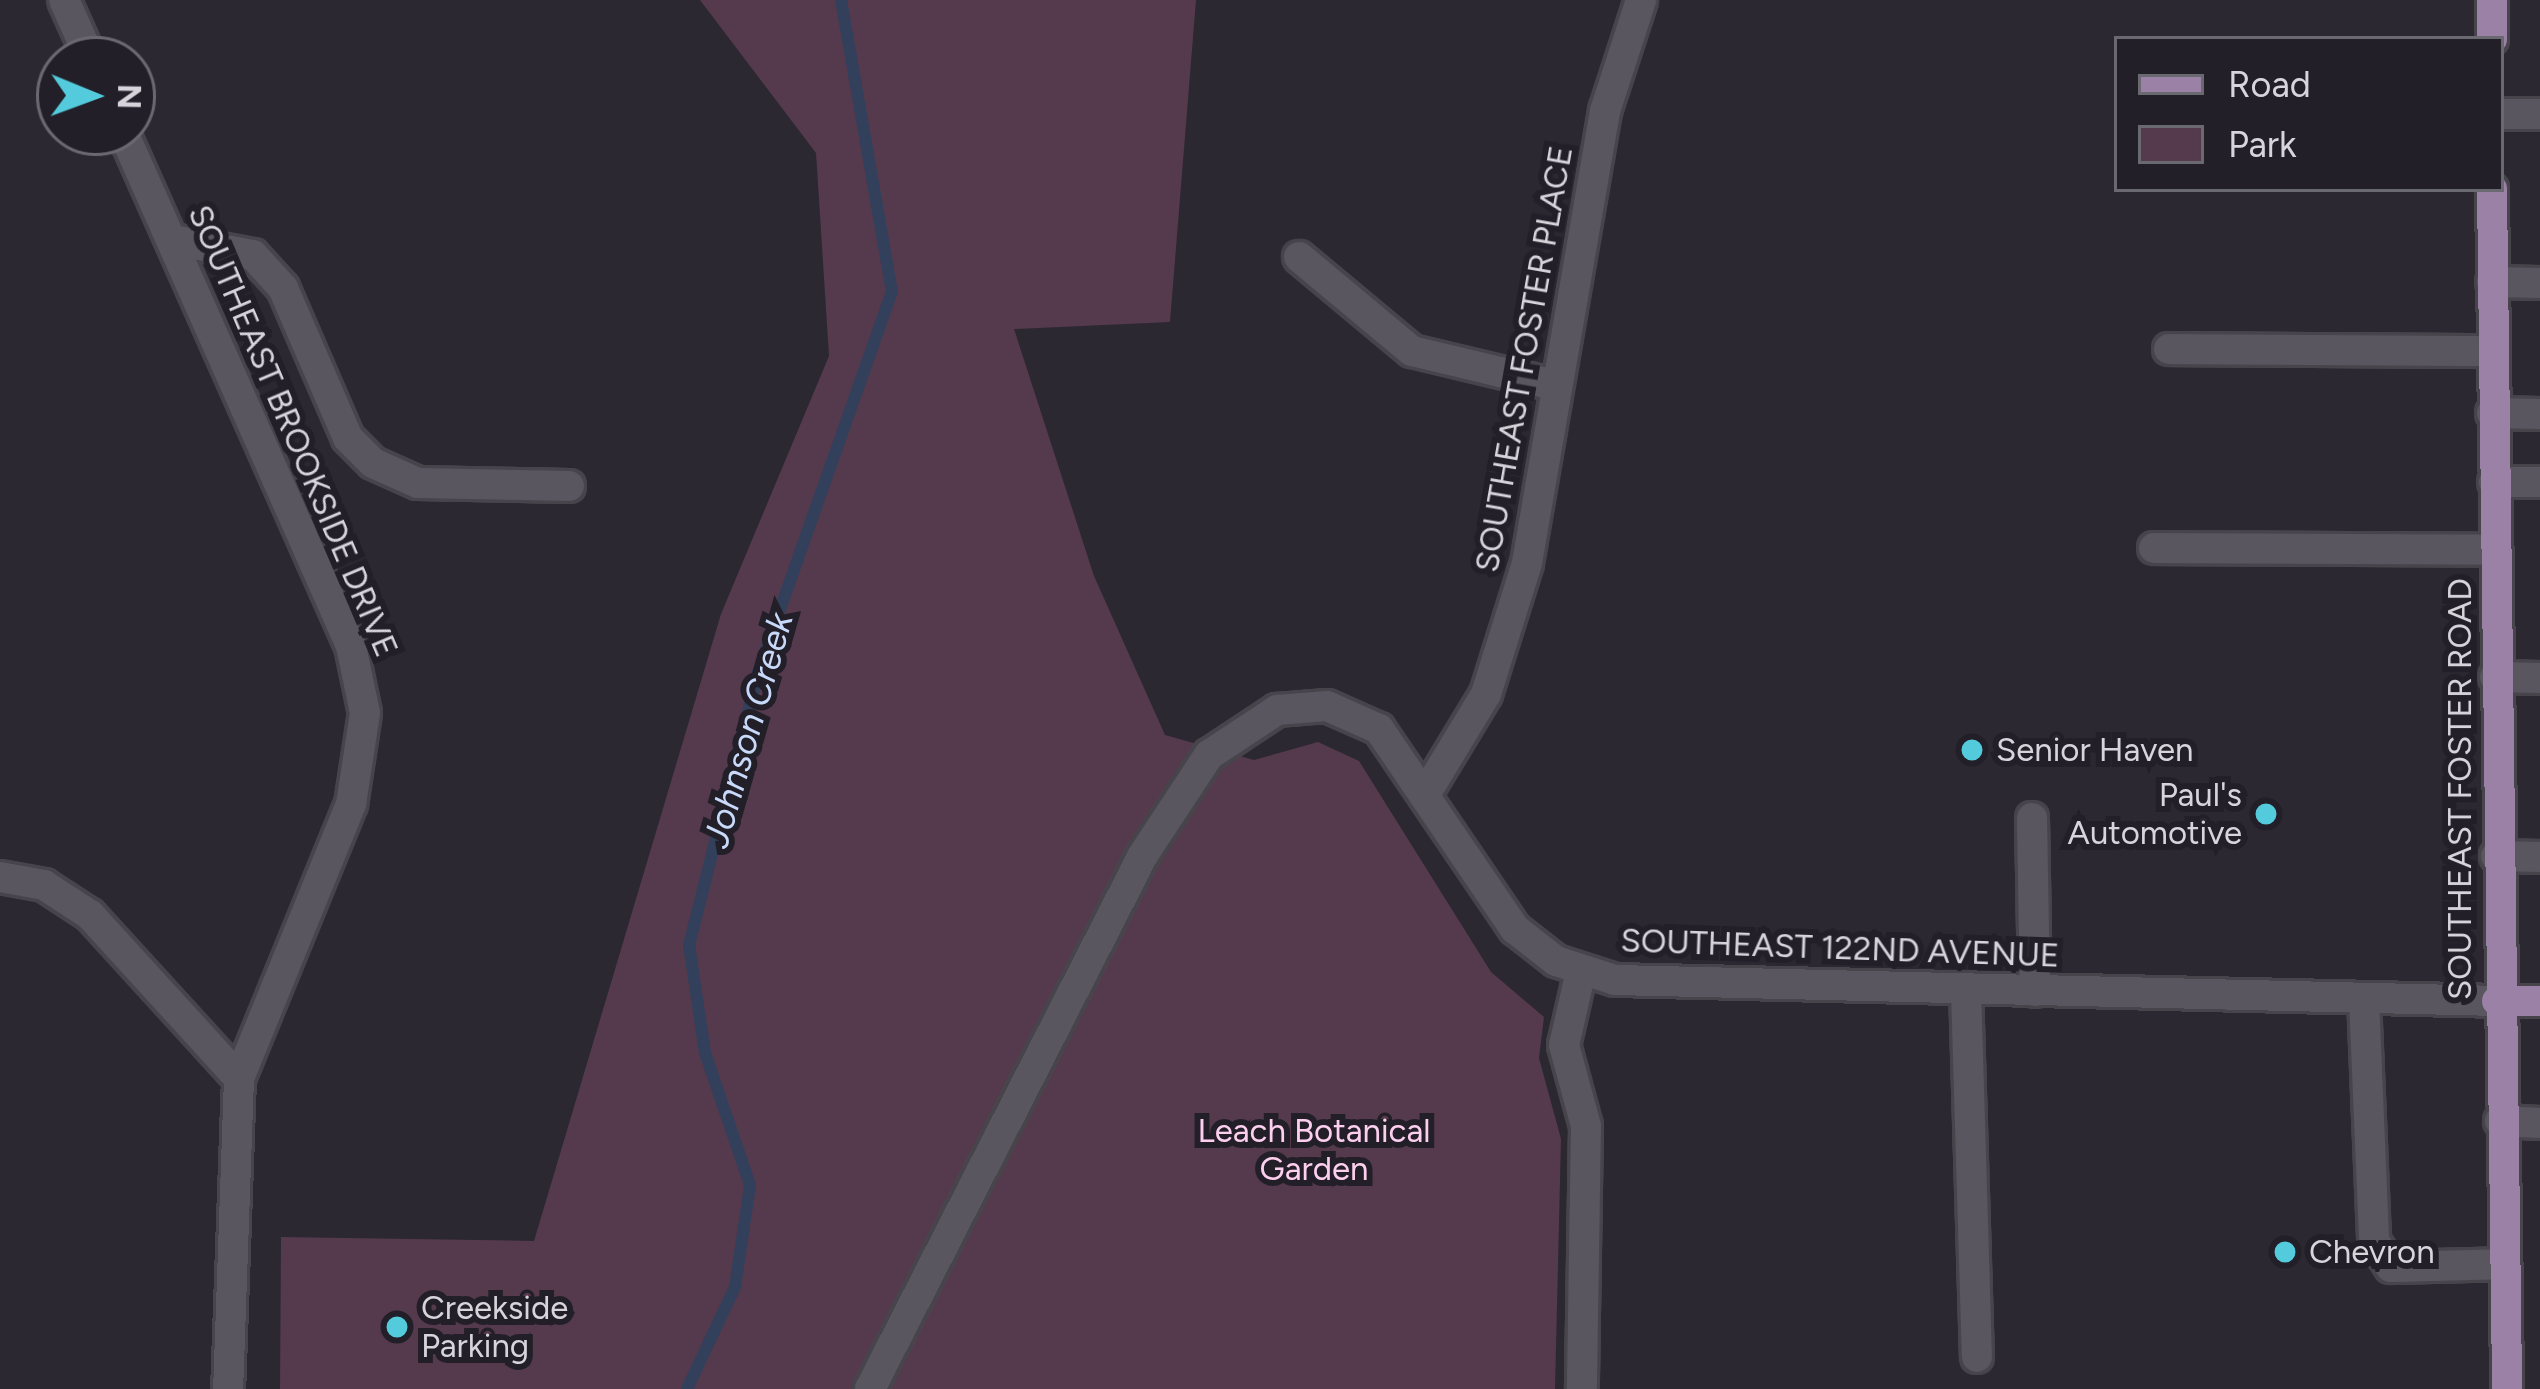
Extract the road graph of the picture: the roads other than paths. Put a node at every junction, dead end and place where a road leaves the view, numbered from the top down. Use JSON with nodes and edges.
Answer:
{"nodes":[{"id":1,"x":64,"y":0,"type":"edge"},
{"id":2,"x":1641,"y":0,"type":"edge"},
{"id":3,"x":2492,"y":0,"type":"edge"},
{"id":4,"x":80,"y":36,"type":"edge"},
{"id":5,"x":2492,"y":36,"type":"edge"},
{"id":6,"x":2504,"y":114,"type":"edge"},
{"id":7,"x":2540,"y":114,"type":"edge"},
{"id":8,"x":134,"y":156,"type":"edge"},
{"id":9,"x":2492,"y":192,"type":"edge"},
{"id":10,"x":173,"y":240,"type":"junction"},
{"id":11,"x":1299,"y":257,"type":"dead end"},
{"id":12,"x":2492,"y":282,"type":"junction"},
{"id":13,"x":2540,"y":283,"type":"edge"},
{"id":14,"x":2169,"y":349,"type":"dead end"},
{"id":15,"x":2493,"y":351,"type":"junction"},
{"id":16,"x":1555,"y":386,"type":"junction"},
{"id":17,"x":2492,"y":413,"type":"junction"},
{"id":18,"x":2540,"y":414,"type":"edge"},
{"id":19,"x":2494,"y":482,"type":"junction"},
{"id":20,"x":2540,"y":482,"type":"edge"},
{"id":21,"x":568,"y":487,"type":"dead end"},
{"id":22,"x":2154,"y":548,"type":"dead end"},
{"id":23,"x":2494,"y":550,"type":"junction"},
{"id":24,"x":2495,"y":677,"type":"junction"},
{"id":25,"x":2540,"y":678,"type":"edge"},
{"id":26,"x":1429,"y":788,"type":"junction"},
{"id":27,"x":2032,"y":818,"type":"dead end"},
{"id":28,"x":2496,"y":856,"type":"junction"},
{"id":29,"x":2540,"y":857,"type":"edge"},
{"id":30,"x":0,"y":877,"type":"edge"},
{"id":31,"x":1581,"y":971,"type":"junction"},
{"id":32,"x":1966,"y":989,"type":"junction"},
{"id":33,"x":2035,"y":991,"type":"junction"},
{"id":34,"x":2364,"y":999,"type":"junction"},
{"id":35,"x":2497,"y":1001,"type":"junction"},
{"id":36,"x":2540,"y":1001,"type":"edge"},
{"id":37,"x":239,"y":1078,"type":"junction"},
{"id":38,"x":2500,"y":1121,"type":"junction"},
{"id":39,"x":2540,"y":1123,"type":"edge"},
{"id":40,"x":2504,"y":1264,"type":"junction"},
{"id":41,"x":1977,"y":1357,"type":"dead end"},
{"id":42,"x":228,"y":1389,"type":"edge"},
{"id":43,"x":870,"y":1389,"type":"edge"},
{"id":44,"x":1582,"y":1389,"type":"edge"},
{"id":45,"x":2507,"y":1389,"type":"edge"}],
"edges":[{"from":1,"to":4,"type":"street"},
{"from":2,"to":16,"type":"street","name":"SOUTHEAST FOSTER PLACE"},
{"from":3,"to":5,"type":"main road"},
{"from":6,"to":7,"type":"street"},
{"from":8,"to":10,"type":"street","name":"SOUTHEAST BROOKSIDE DRIVE"},
{"from":9,"to":12,"type":"main road","name":"SOUTHEAST FOSTER ROAD"},
{"from":10,"to":21,"type":"street"},
{"from":10,"to":37,"type":"street","name":"SOUTHEAST BROOKSIDE DRIVE"},
{"from":11,"to":16,"type":"street"},
{"from":12,"to":13,"type":"street"},
{"from":12,"to":15,"type":"main road","name":"SOUTHEAST FOSTER ROAD"},
{"from":14,"to":15,"type":"street"},
{"from":15,"to":17,"type":"main road","name":"SOUTHEAST FOSTER ROAD"},
{"from":16,"to":26,"type":"street","name":"SOUTHEAST FOSTER PLACE"},
{"from":17,"to":18,"type":"street"},
{"from":17,"to":19,"type":"main road","name":"SOUTHEAST FOSTER ROAD"},
{"from":19,"to":20,"type":"street"},
{"from":19,"to":23,"type":"main road","name":"SOUTHEAST FOSTER ROAD"},
{"from":22,"to":23,"type":"street"},
{"from":23,"to":24,"type":"main road","name":"SOUTHEAST FOSTER ROAD"},
{"from":24,"to":25,"type":"street"},
{"from":24,"to":28,"type":"main road","name":"SOUTHEAST FOSTER ROAD"},
{"from":26,"to":31,"type":"street","name":"SOUTHEAST 122ND AVENUE"},
{"from":26,"to":43,"type":"street","name":"SOUTHEAST 122ND AVENUE"},
{"from":27,"to":33,"type":"street"},
{"from":28,"to":29,"type":"street"},
{"from":28,"to":35,"type":"main road","name":"SOUTHEAST FOSTER ROAD"},
{"from":30,"to":37,"type":"street"},
{"from":31,"to":32,"type":"street","name":"SOUTHEAST 122ND AVENUE"},
{"from":31,"to":44,"type":"street"},
{"from":32,"to":33,"type":"street","name":"SOUTHEAST 122ND AVENUE"},
{"from":32,"to":41,"type":"street"},
{"from":33,"to":34,"type":"street","name":"SOUTHEAST 122ND AVENUE"},
{"from":34,"to":35,"type":"street","name":"SOUTHEAST 122ND AVENUE"},
{"from":34,"to":40,"type":"street"},
{"from":35,"to":36,"type":"main road","name":"SOUTHEAST 122ND AVENUE"},
{"from":35,"to":38,"type":"main road","name":"SOUTHEAST FOSTER ROAD"},
{"from":37,"to":42,"type":"street","name":"SOUTHEAST BROOKSIDE DRIVE"},
{"from":38,"to":39,"type":"street"},
{"from":38,"to":40,"type":"main road","name":"SOUTHEAST FOSTER ROAD"},
{"from":40,"to":45,"type":"main road","name":"SOUTHEAST FOSTER ROAD"}]}
